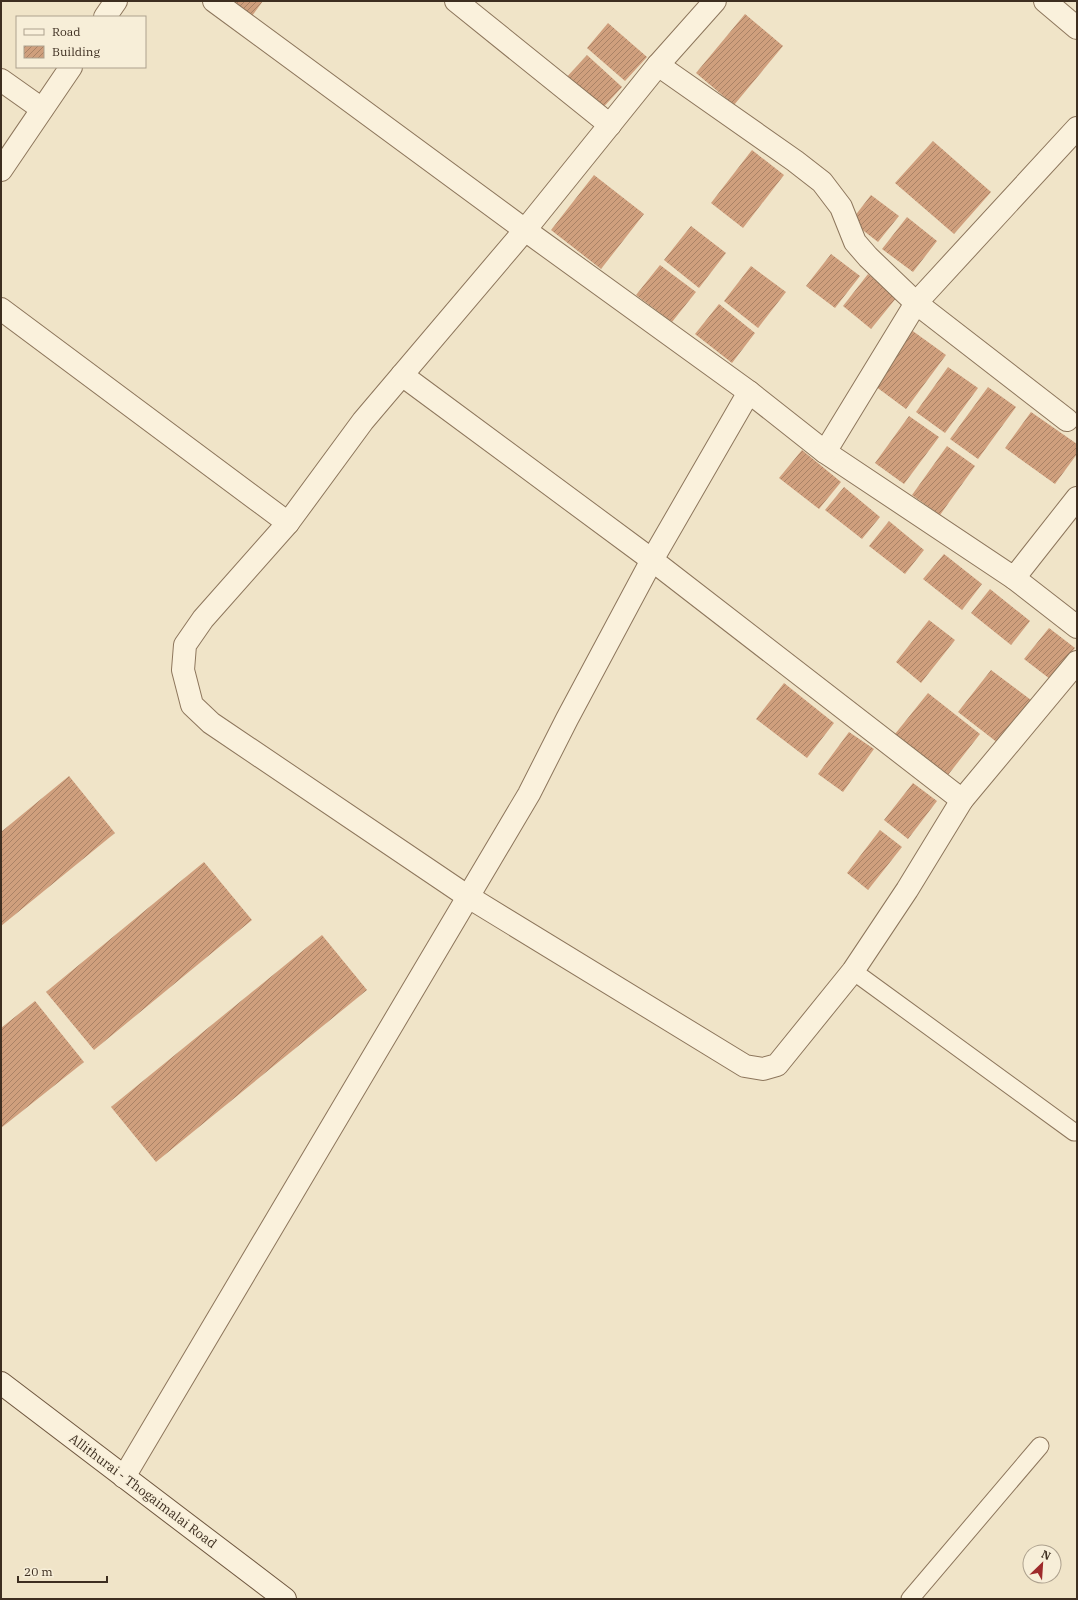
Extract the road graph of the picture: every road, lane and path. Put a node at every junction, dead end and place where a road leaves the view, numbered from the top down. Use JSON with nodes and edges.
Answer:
{"nodes":[{"id":1,"x":116,"y":1,"type":"edge"},
{"id":2,"x":214,"y":1,"type":"edge"},
{"id":3,"x":456,"y":1,"type":"edge"},
{"id":4,"x":715,"y":1,"type":"edge"},
{"id":5,"x":1045,"y":1,"type":"edge"},
{"id":6,"x":106,"y":16,"type":"edge"},
{"id":7,"x":1077,"y":28,"type":"edge"},
{"id":8,"x":658,"y":65,"type":"junction"},
{"id":9,"x":70,"y":68,"type":"edge"},
{"id":10,"x":1,"y":80,"type":"edge"},
{"id":11,"x":42,"y":109,"type":"junction"},
{"id":12,"x":610,"y":124,"type":"junction"},
{"id":13,"x":1077,"y":128,"type":"edge"},
{"id":14,"x":1,"y":170,"type":"edge"},
{"id":15,"x":525,"y":230,"type":"junction"},
{"id":16,"x":916,"y":303,"type":"junction"},
{"id":17,"x":1,"y":309,"type":"edge"},
{"id":18,"x":402,"y":375,"type":"junction"},
{"id":19,"x":749,"y":392,"type":"junction"},
{"id":20,"x":1067,"y":420,"type":"dead end"},
{"id":21,"x":825,"y":452,"type":"junction"},
{"id":22,"x":1077,"y":498,"type":"edge"},
{"id":23,"x":288,"y":523,"type":"junction"},
{"id":24,"x":652,"y":560,"type":"junction"},
{"id":25,"x":1014,"y":578,"type":"junction"},
{"id":26,"x":1077,"y":627,"type":"edge"},
{"id":27,"x":1077,"y":662,"type":"edge"},
{"id":28,"x":962,"y":800,"type":"junction"},
{"id":29,"x":467,"y":896,"type":"junction"},
{"id":30,"x":853,"y":971,"type":"junction"},
{"id":31,"x":1074,"y":1132,"type":"dead end"},
{"id":32,"x":1,"y":1383,"type":"edge"},
{"id":33,"x":1040,"y":1446,"type":"dead end"},
{"id":34,"x":124,"y":1477,"type":"junction"},
{"id":35,"x":285,"y":1599,"type":"edge"},
{"id":36,"x":910,"y":1599,"type":"edge"}],
"edges":[{"from":1,"to":6,"type":"street"},
{"from":2,"to":15,"type":"street"},
{"from":3,"to":12,"type":"street"},
{"from":4,"to":8,"type":"street"},
{"from":5,"to":7,"type":"street"},
{"from":8,"to":12,"type":"street"},
{"from":8,"to":16,"type":"street"},
{"from":9,"to":11,"type":"street"},
{"from":10,"to":11,"type":"street"},
{"from":11,"to":14,"type":"street"},
{"from":12,"to":15,"type":"street"},
{"from":13,"to":16,"type":"street"},
{"from":15,"to":18,"type":"street"},
{"from":15,"to":19,"type":"street"},
{"from":16,"to":20,"type":"street"},
{"from":16,"to":21,"type":"street"},
{"from":17,"to":23,"type":"street"},
{"from":18,"to":23,"type":"street"},
{"from":18,"to":24,"type":"street"},
{"from":19,"to":21,"type":"street"},
{"from":19,"to":24,"type":"street"},
{"from":21,"to":25,"type":"street"},
{"from":22,"to":25,"type":"street"},
{"from":23,"to":29,"type":"street"},
{"from":24,"to":28,"type":"street"},
{"from":24,"to":29,"type":"street"},
{"from":25,"to":26,"type":"street"},
{"from":27,"to":28,"type":"street"},
{"from":28,"to":30,"type":"street"},
{"from":29,"to":30,"type":"street"},
{"from":29,"to":34,"type":"street"},
{"from":30,"to":31,"type":"lane"},
{"from":32,"to":34,"type":"street","name":"Allithurai - Thogaimalai Road"},
{"from":33,"to":36,"type":"lane"},
{"from":34,"to":35,"type":"street","name":"Allithurai - Thogaimalai Road"}]}
